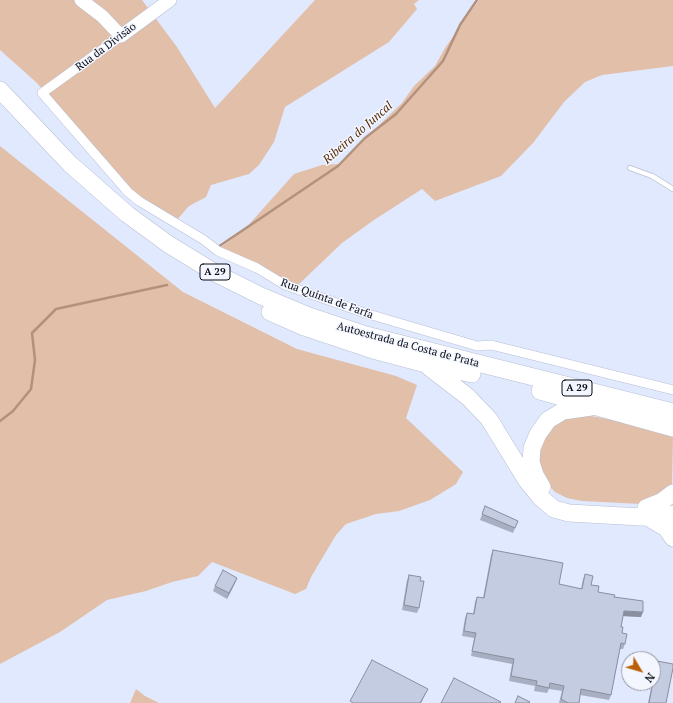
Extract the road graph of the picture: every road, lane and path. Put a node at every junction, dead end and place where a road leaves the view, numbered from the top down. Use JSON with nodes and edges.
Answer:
{"nodes":[{"id":1,"x":81,"y":0,"type":"edge"},
{"id":2,"x":170,"y":0,"type":"edge"},
{"id":3,"x":121,"y":36,"type":"junction"},
{"id":4,"x":0,"y":90,"type":"edge"},
{"id":5,"x":42,"y":93,"type":"joint"},
{"id":6,"x":0,"y":106,"type":"edge"},
{"id":7,"x":630,"y":168,"type":"dead end"},
{"id":8,"x":673,"y":189,"type":"edge"},
{"id":9,"x":426,"y":364,"type":"junction"},
{"id":10,"x":673,"y":390,"type":"edge"},
{"id":11,"x":596,"y":407,"type":"junction"},
{"id":12,"x":673,"y":412,"type":"edge"},
{"id":13,"x":673,"y":428,"type":"edge"},
{"id":14,"x":673,"y":493,"type":"edge"},
{"id":15,"x":646,"y":512,"type":"junction"},
{"id":16,"x":673,"y":514,"type":"edge"},
{"id":17,"x":673,"y":538,"type":"edge"}],
"edges":[{"from":1,"to":3,"type":"street"},
{"from":2,"to":3,"type":"street","name":"Rua da Divisão"},
{"from":3,"to":5,"type":"street","name":"Rua da Divisão"},
{"from":4,"to":12,"type":"highway","name":"Autoestrada da Costa de Prata","number":"A 29"},
{"from":5,"to":10,"type":"street","name":"Rua Quinta de Farfa"},
{"from":6,"to":9,"type":"highway","name":"Autoestrada da Costa de Prata","number":"A 29"},
{"from":7,"to":8,"type":"lane"},
{"from":9,"to":11,"type":"highway","name":"Autoestrada da Costa de Prata","number":"A 29"},
{"from":9,"to":15,"type":"highway"},
{"from":11,"to":13,"type":"highway","name":"Autoestrada da Costa de Prata","number":"A 29"},
{"from":11,"to":15,"type":"highway"},
{"from":14,"to":15,"type":"highway"},
{"from":15,"to":16,"type":"highway"},
{"from":15,"to":17,"type":"highway"}]}
